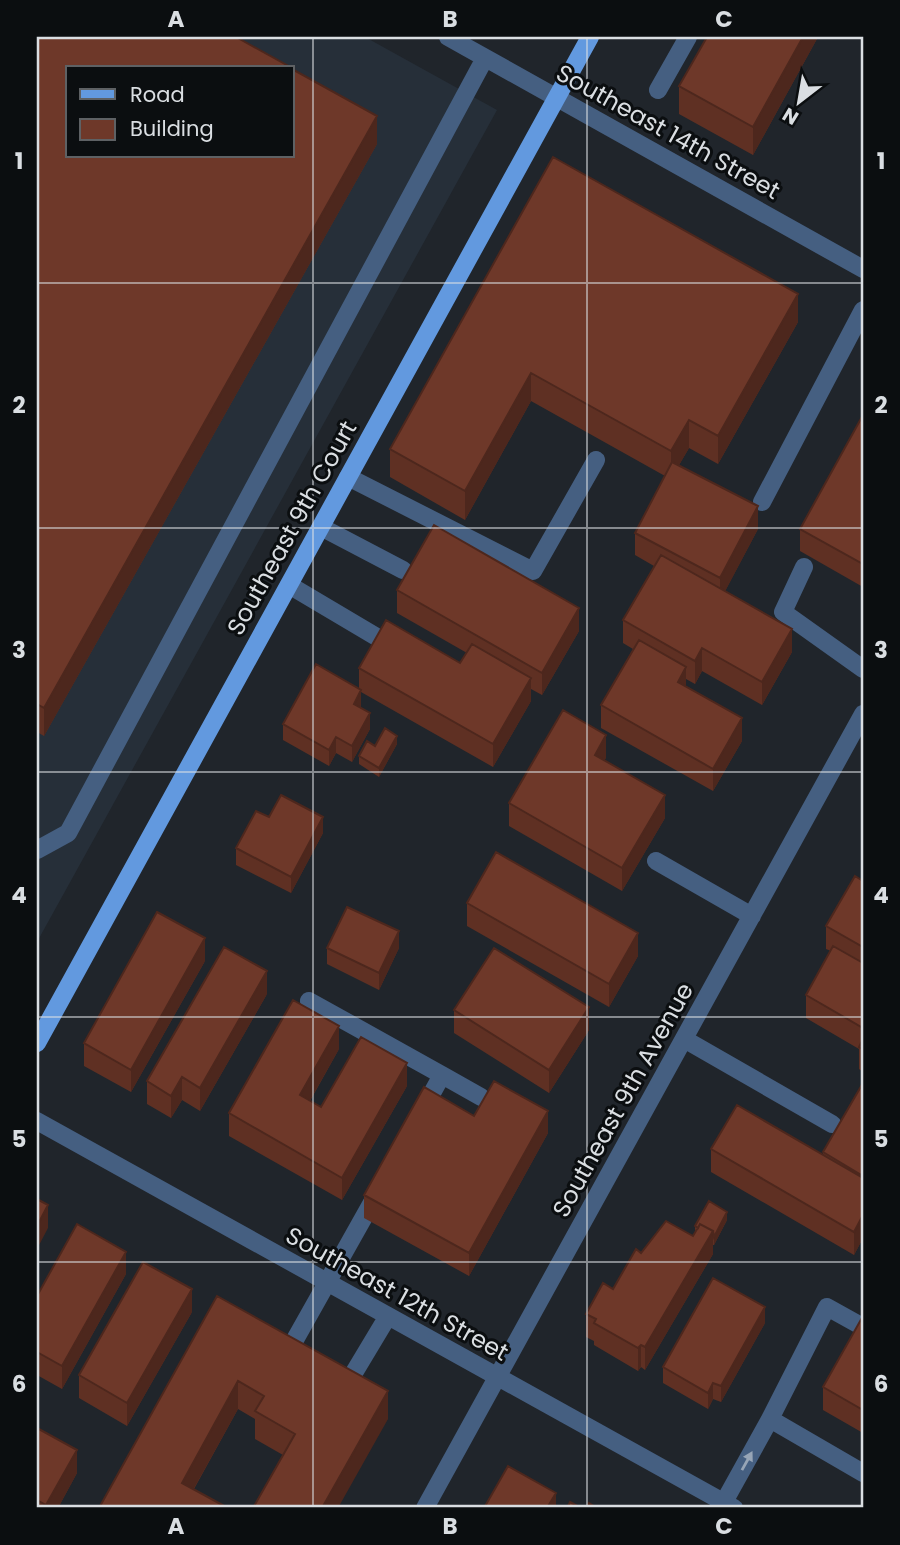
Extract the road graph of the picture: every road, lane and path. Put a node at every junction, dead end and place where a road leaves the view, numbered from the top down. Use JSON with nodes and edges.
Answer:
{"nodes":[{"id":1,"x":590,"y":37,"type":"edge"},
{"id":2,"x":688,"y":37,"type":"edge"},
{"id":3,"x":459,"y":39,"type":"edge"},
{"id":4,"x":485,"y":58,"type":"junction"},
{"id":5,"x":659,"y":90,"type":"dead end"},
{"id":6,"x":557,"y":98,"type":"junction"},
{"id":7,"x":863,"y":269,"type":"edge"},
{"id":8,"x":863,"y":310,"type":"edge"},
{"id":9,"x":596,"y":460,"type":"dead end"},
{"id":10,"x":348,"y":477,"type":"junction"},
{"id":11,"x":762,"y":502,"type":"dead end"},
{"id":12,"x":321,"y":527,"type":"junction"},
{"id":13,"x":804,"y":568,"type":"dead end"},
{"id":14,"x":403,"y":570,"type":"dead end"},
{"id":15,"x":289,"y":585,"type":"junction"},
{"id":16,"x":375,"y":636,"type":"edge"},
{"id":17,"x":863,"y":668,"type":"edge"},
{"id":18,"x":863,"y":715,"type":"edge"},
{"id":19,"x":37,"y":850,"type":"edge"},
{"id":20,"x":656,"y":861,"type":"dead end"},
{"id":21,"x":752,"y":916,"type":"junction"},
{"id":22,"x":309,"y":1001,"type":"dead end"},
{"id":23,"x":684,"y":1039,"type":"junction"},
{"id":24,"x":37,"y":1043,"type":"edge"},
{"id":25,"x":442,"y":1075,"type":"junction"},
{"id":26,"x":481,"y":1097,"type":"edge"},
{"id":27,"x":37,"y":1121,"type":"edge"},
{"id":28,"x":415,"y":1124,"type":"edge"},
{"id":29,"x":832,"y":1124,"type":"dead end"},
{"id":30,"x":382,"y":1185,"type":"edge"},
{"id":31,"x":328,"y":1283,"type":"junction"},
{"id":32,"x":388,"y":1316,"type":"junction"},
{"id":33,"x":863,"y":1327,"type":"edge"},
{"id":34,"x":292,"y":1345,"type":"edge"},
{"id":35,"x":498,"y":1377,"type":"junction"},
{"id":36,"x":349,"y":1381,"type":"edge"},
{"id":37,"x":770,"y":1419,"type":"junction"},
{"id":38,"x":863,"y":1473,"type":"edge"},
{"id":39,"x":729,"y":1505,"type":"edge"},
{"id":40,"x":425,"y":1508,"type":"edge"}],
"edges":[{"from":1,"to":6,"type":"main road","name":"Southeast 9th Court"},
{"from":2,"to":5,"type":"street"},
{"from":3,"to":4,"type":"street","name":"Southeast 14th Street"},
{"from":4,"to":6,"type":"street","name":"Southeast 14th Street"},
{"from":4,"to":19,"type":"street"},
{"from":6,"to":7,"type":"street","name":"Southeast 14th Street"},
{"from":6,"to":10,"type":"main road","name":"Southeast 9th Court"},
{"from":8,"to":11,"type":"street"},
{"from":9,"to":10,"type":"street"},
{"from":10,"to":12,"type":"main road","name":"Southeast 9th Court"},
{"from":12,"to":14,"type":"street"},
{"from":12,"to":15,"type":"main road","name":"Southeast 9th Court"},
{"from":13,"to":17,"type":"street"},
{"from":15,"to":16,"type":"street"},
{"from":15,"to":24,"type":"main road","name":"Southeast 9th Court"},
{"from":18,"to":21,"type":"street","name":"Southeast 9th Avenue"},
{"from":20,"to":21,"type":"street"},
{"from":21,"to":23,"type":"street","name":"Southeast 9th Avenue"},
{"from":22,"to":25,"type":"street"},
{"from":23,"to":29,"type":"street"},
{"from":23,"to":35,"type":"street","name":"Southeast 9th Avenue"},
{"from":25,"to":26,"type":"street"},
{"from":25,"to":28,"type":"street"},
{"from":27,"to":31,"type":"street","name":"Southeast 12th Street"},
{"from":30,"to":31,"type":"street"},
{"from":31,"to":32,"type":"street","name":"Southeast 12th Street"},
{"from":31,"to":34,"type":"street"},
{"from":32,"to":35,"type":"street","name":"Southeast 12th Street"},
{"from":32,"to":36,"type":"street"},
{"from":33,"to":37,"type":"street"},
{"from":35,"to":39,"type":"street","name":"Southeast 12th Street"},
{"from":35,"to":40,"type":"street","name":"Southeast 9th Avenue"},
{"from":37,"to":38,"type":"street"},
{"from":39,"to":37,"type":"street","one_way":true}]}
